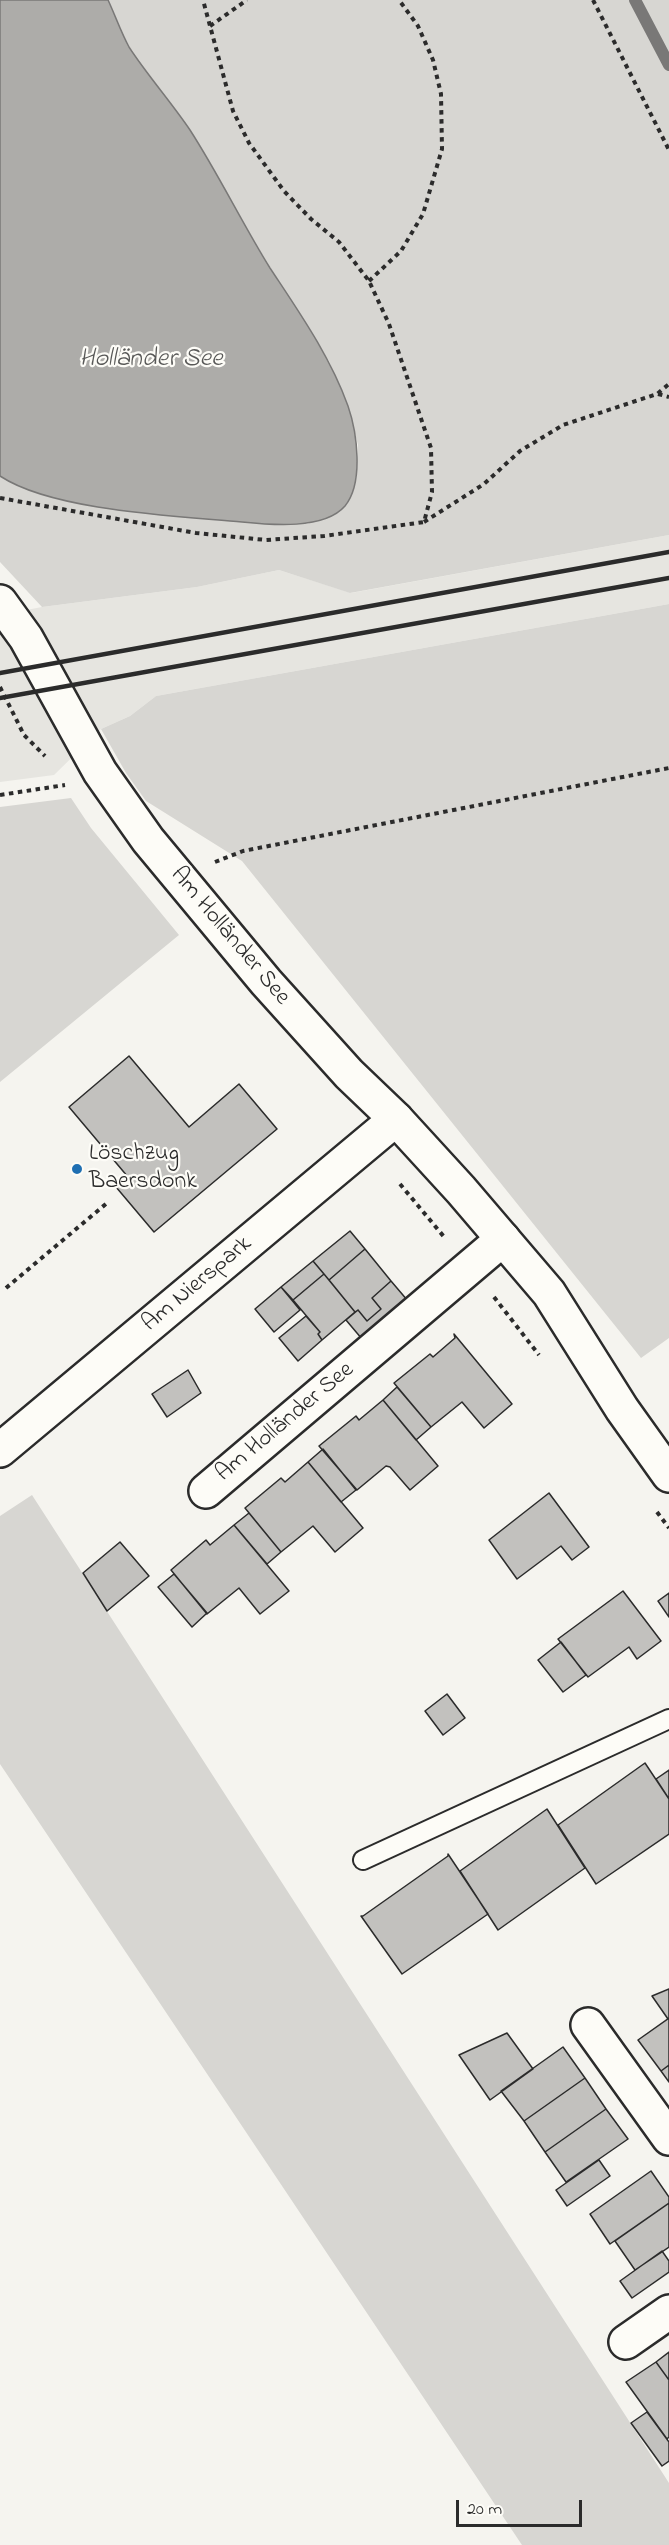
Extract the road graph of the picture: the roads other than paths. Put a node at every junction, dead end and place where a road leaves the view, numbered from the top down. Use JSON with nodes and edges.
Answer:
{"nodes":[{"id":1,"x":0,"y":602,"type":"edge"},
{"id":2,"x":396,"y":1119,"type":"junction"},
{"id":3,"x":503,"y":1239,"type":"junction"},
{"id":4,"x":0,"y":1450,"type":"edge"},
{"id":5,"x":669,"y":1475,"type":"edge"},
{"id":6,"x":206,"y":1491,"type":"dead end"},
{"id":7,"x":669,"y":1719,"type":"edge"},
{"id":8,"x":363,"y":1860,"type":"dead end"},
{"id":9,"x":588,"y":2025,"type":"dead end"},
{"id":10,"x":669,"y":2138,"type":"edge"},
{"id":11,"x":669,"y":2312,"type":"edge"},
{"id":12,"x":626,"y":2342,"type":"dead end"}],
"edges":[{"from":1,"to":2,"type":"street","name":"Am Holländer See"},
{"from":2,"to":3,"type":"street","name":"Am Holländer See"},
{"from":2,"to":4,"type":"street","name":"Am Nierspark"},
{"from":3,"to":5,"type":"street","name":"Am Holländer See"},
{"from":3,"to":6,"type":"street","name":"Am Holländer See"},
{"from":7,"to":8,"type":"lane"},
{"from":9,"to":10,"type":"street"},
{"from":11,"to":12,"type":"street"}]}
